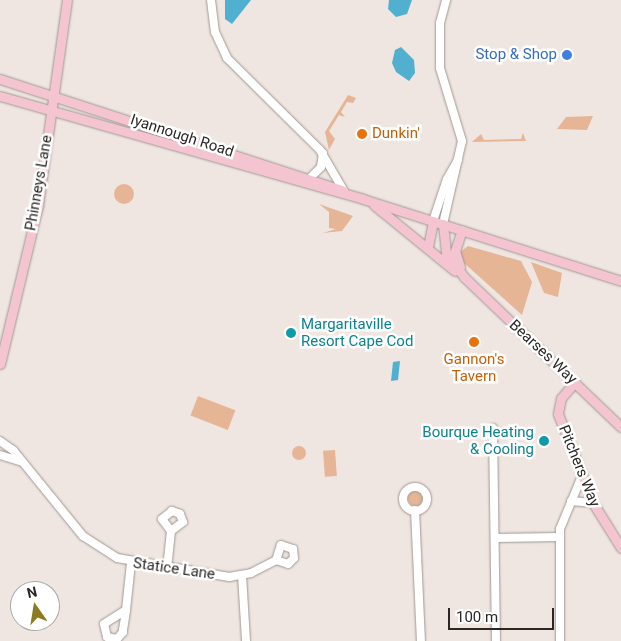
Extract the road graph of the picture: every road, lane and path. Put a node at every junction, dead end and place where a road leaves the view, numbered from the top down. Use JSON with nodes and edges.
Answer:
{"nodes":[{"id":1,"x":67,"y":0,"type":"edge"},
{"id":2,"x":211,"y":0,"type":"edge"},
{"id":3,"x":446,"y":0,"type":"edge"},
{"id":4,"x":0,"y":79,"type":"edge"},
{"id":5,"x":53,"y":94,"type":"junction"},
{"id":6,"x":0,"y":96,"type":"edge"},
{"id":7,"x":51,"y":111,"type":"junction"},
{"id":8,"x":323,"y":153,"type":"junction"},
{"id":9,"x":459,"y":159,"type":"junction"},
{"id":10,"x":311,"y":177,"type":"junction"},
{"id":11,"x":344,"y":191,"type":"junction"},
{"id":12,"x":366,"y":200,"type":"junction"},
{"id":13,"x":433,"y":221,"type":"junction"},
{"id":14,"x":443,"y":224,"type":"junction"},
{"id":15,"x":462,"y":230,"type":"junction"},
{"id":16,"x":428,"y":247,"type":"junction"},
{"id":17,"x":464,"y":277,"type":"junction"},
{"id":18,"x":621,"y":281,"type":"edge"},
{"id":19,"x":0,"y":364,"type":"edge"},
{"id":20,"x":574,"y":382,"type":"junction"},
{"id":21,"x":621,"y":427,"type":"edge"},
{"id":22,"x":493,"y":428,"type":"dead end"},
{"id":23,"x":0,"y":441,"type":"edge"},
{"id":24,"x":0,"y":454,"type":"edge"},
{"id":25,"x":20,"y":461,"type":"junction"},
{"id":26,"x":581,"y":478,"type":"junction"},
{"id":27,"x":571,"y":501,"type":"junction"},
{"id":28,"x":593,"y":503,"type":"junction"},
{"id":29,"x":415,"y":510,"type":"dead end"},
{"id":30,"x":171,"y":531,"type":"dead end"},
{"id":31,"x":559,"y":537,"type":"junction"},
{"id":32,"x":496,"y":538,"type":"junction"},
{"id":33,"x":621,"y":548,"type":"edge"},
{"id":34,"x":276,"y":560,"type":"dead end"},
{"id":35,"x":131,"y":563,"type":"junction"},
{"id":36,"x":166,"y":570,"type":"junction"},
{"id":37,"x":242,"y":575,"type":"junction"},
{"id":38,"x":126,"y":610,"type":"dead end"},
{"id":39,"x":246,"y":641,"type":"edge"},
{"id":40,"x":421,"y":641,"type":"edge"},
{"id":41,"x":496,"y":641,"type":"edge"},
{"id":42,"x":560,"y":641,"type":"edge"}],
"edges":[{"from":1,"to":5,"type":"main road","name":"Phinneys Lane"},
{"from":2,"to":8,"type":"street"},
{"from":3,"to":9,"type":"street","name":"Bearses Way"},
{"from":4,"to":5,"type":"main road","name":"Iyannough Road"},
{"from":5,"to":7,"type":"main road","name":"Phinneys Lane"},
{"from":5,"to":10,"type":"main road","name":"Iyannough Road"},
{"from":6,"to":7,"type":"main road","name":"Iyannough Road"},
{"from":7,"to":12,"type":"main road","name":"Iyannough Road"},
{"from":7,"to":19,"type":"main road","name":"Phinneys Lane"},
{"from":8,"to":10,"type":"street"},
{"from":8,"to":11,"type":"street"},
{"from":9,"to":13,"type":"street","name":"Bearses Way"},
{"from":9,"to":14,"type":"street","name":"Bearses Way"},
{"from":10,"to":11,"type":"main road","name":"Iyannough Road"},
{"from":11,"to":12,"type":"main road","name":"Iyannough Road"},
{"from":12,"to":13,"type":"main road","name":"Iyannough Road"},
{"from":12,"to":16,"type":"main road"},
{"from":13,"to":14,"type":"main road","name":"Iyannough Road"},
{"from":13,"to":16,"type":"main road","name":"Bearses Way"},
{"from":14,"to":15,"type":"main road","name":"Iyannough Road"},
{"from":14,"to":17,"type":"main road","name":"Bearses Way"},
{"from":15,"to":17,"type":"main road"},
{"from":15,"to":18,"type":"main road","name":"Iyannough Road"},
{"from":16,"to":17,"type":"main road","name":"Bearses Way"},
{"from":17,"to":20,"type":"main road","name":"Bearses Way"},
{"from":20,"to":21,"type":"main road","name":"Bearses Way"},
{"from":20,"to":26,"type":"main road","name":"Pitchers Way"},
{"from":22,"to":32,"type":"street"},
{"from":23,"to":25,"type":"street","name":"Statice Lane"},
{"from":24,"to":25,"type":"street"},
{"from":25,"to":35,"type":"street","name":"Statice Lane"},
{"from":26,"to":27,"type":"street"},
{"from":26,"to":28,"type":"main road","name":"Pitchers Way"},
{"from":27,"to":28,"type":"street"},
{"from":27,"to":31,"type":"street"},
{"from":28,"to":33,"type":"main road","name":"Pitchers Way"},
{"from":29,"to":40,"type":"street"},
{"from":30,"to":36,"type":"street"},
{"from":31,"to":32,"type":"street"},
{"from":31,"to":42,"type":"street"},
{"from":32,"to":41,"type":"street"},
{"from":34,"to":37,"type":"street","name":"Statice Lane"},
{"from":35,"to":36,"type":"street","name":"Statice Lane"},
{"from":35,"to":38,"type":"street"},
{"from":36,"to":37,"type":"street","name":"Statice Lane"},
{"from":37,"to":39,"type":"street"}]}
